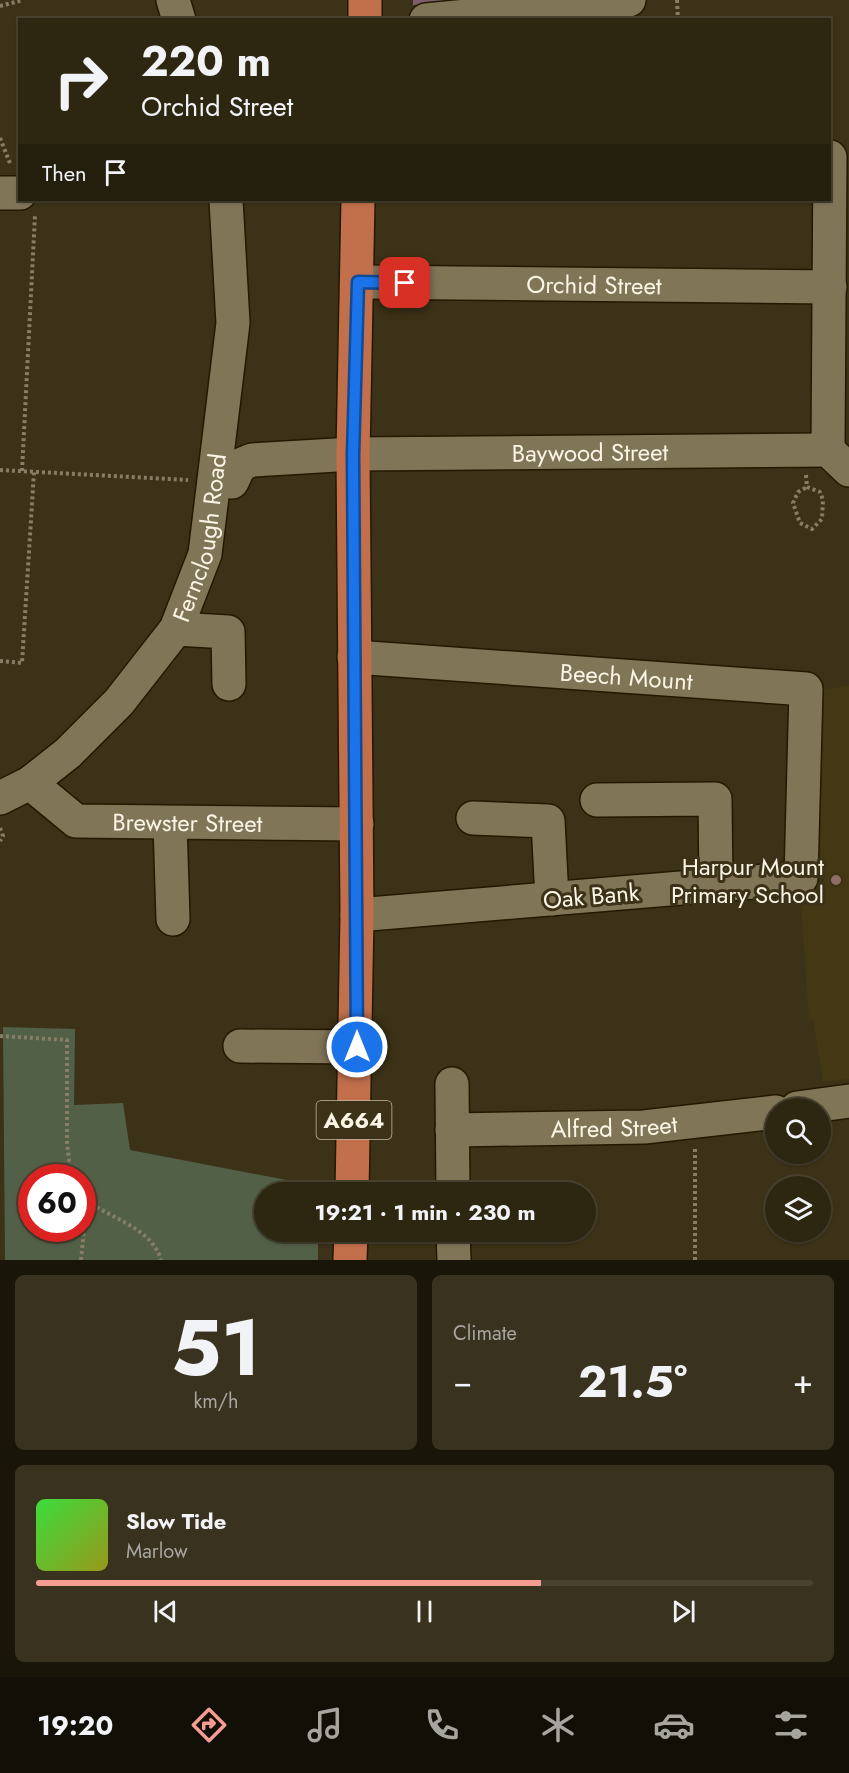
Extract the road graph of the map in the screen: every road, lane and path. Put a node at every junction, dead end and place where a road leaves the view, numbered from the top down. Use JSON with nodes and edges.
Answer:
{"nodes":[{"id":1,"x":23,"y":0,"type":"edge"},
{"id":2,"x":173,"y":0,"type":"edge"},
{"id":3,"x":364,"y":0,"type":"edge"},
{"id":4,"x":629,"y":0,"type":"edge"},
{"id":5,"x":677,"y":0,"type":"edge"},
{"id":6,"x":0,"y":6,"type":"edge"},
{"id":7,"x":178,"y":18,"type":"edge"},
{"id":8,"x":365,"y":18,"type":"edge"},
{"id":9,"x":446,"y":18,"type":"edge"},
{"id":10,"x":678,"y":18,"type":"edge"},
{"id":11,"x":0,"y":138,"type":"edge"},
{"id":12,"x":17,"y":191,"type":"edge"},
{"id":13,"x":226,"y":201,"type":"edge"},
{"id":14,"x":358,"y":201,"type":"edge"},
{"id":15,"x":830,"y":201,"type":"edge"},
{"id":16,"x":358,"y":282,"type":"junction"},
{"id":17,"x":830,"y":287,"type":"junction"},
{"id":18,"x":353,"y":454,"type":"junction"},
{"id":19,"x":827,"y":457,"type":"edge"},
{"id":20,"x":0,"y":470,"type":"edge"},
{"id":21,"x":22,"y":471,"type":"junction"},
{"id":22,"x":34,"y":472,"type":"junction"},
{"id":23,"x":215,"y":481,"type":"junction"},
{"id":24,"x":807,"y":487,"type":"junction"},
{"id":25,"x":176,"y":629,"type":"junction"},
{"id":26,"x":354,"y":657,"type":"junction"},
{"id":27,"x":0,"y":661,"type":"edge"},
{"id":28,"x":229,"y":684,"type":"dead end"},
{"id":29,"x":30,"y":783,"type":"junction"},
{"id":30,"x":805,"y":783,"type":"joint"},
{"id":31,"x":0,"y":798,"type":"edge"},
{"id":32,"x":597,"y":800,"type":"dead end"},
{"id":33,"x":472,"y":818,"type":"dead end"},
{"id":34,"x":170,"y":823,"type":"junction"},
{"id":35,"x":357,"y":824,"type":"junction"},
{"id":36,"x":0,"y":828,"type":"edge"},
{"id":37,"x":0,"y":841,"type":"edge"},
{"id":38,"x":716,"y":885,"type":"junction"},
{"id":39,"x":552,"y":899,"type":"junction"},
{"id":40,"x":357,"y":915,"type":"junction"},
{"id":41,"x":173,"y":919,"type":"dead end"},
{"id":42,"x":0,"y":1036,"type":"edge"},
{"id":43,"x":240,"y":1046,"type":"dead end"},
{"id":44,"x":357,"y":1047,"type":"junction"},
{"id":45,"x":452,"y":1084,"type":"dead end"},
{"id":46,"x":849,"y":1101,"type":"edge"},
{"id":47,"x":831,"y":1103,"type":"edge"},
{"id":48,"x":765,"y":1113,"type":"edge"},
{"id":49,"x":696,"y":1122,"type":"junction"},
{"id":50,"x":452,"y":1130,"type":"junction"},
{"id":51,"x":69,"y":1164,"type":"edge"},
{"id":52,"x":352,"y":1182,"type":"edge"},
{"id":53,"x":453,"y":1182,"type":"edge"},
{"id":54,"x":96,"y":1209,"type":"edge"},
{"id":55,"x":83,"y":1242,"type":"edge"},
{"id":56,"x":351,"y":1242,"type":"edge"},
{"id":57,"x":453,"y":1242,"type":"edge"},
{"id":58,"x":81,"y":1260,"type":"edge"},
{"id":59,"x":161,"y":1260,"type":"edge"},
{"id":60,"x":350,"y":1260,"type":"edge"},
{"id":61,"x":454,"y":1260,"type":"edge"},
{"id":62,"x":695,"y":1260,"type":"edge"}],
"edges":[{"from":1,"to":6,"type":"path"},
{"from":2,"to":7,"type":"street"},
{"from":3,"to":8,"type":"main road"},
{"from":4,"to":9,"type":"street"},
{"from":5,"to":10,"type":"path"},
{"from":11,"to":12,"type":"path"},
{"from":12,"to":21,"type":"path"},
{"from":13,"to":23,"type":"street","name":"Fernclough Road"},
{"from":14,"to":16,"type":"main road","number":"A664"},
{"from":15,"to":17,"type":"street"},
{"from":16,"to":17,"type":"street","name":"Orchid Street"},
{"from":16,"to":18,"type":"main road","number":"A664"},
{"from":17,"to":19,"type":"street"},
{"from":18,"to":19,"type":"street","name":"Baywood Street"},
{"from":18,"to":23,"type":"street","name":"Baywood Street"},
{"from":18,"to":26,"type":"main road","number":"A664"},
{"from":19,"to":24,"type":"path"},
{"from":20,"to":21,"type":"path"},
{"from":21,"to":22,"type":"path"},
{"from":22,"to":23,"type":"path"},
{"from":22,"to":27,"type":"path"},
{"from":23,"to":25,"type":"street","name":"Fernclough Road"},
{"from":24,"to":24,"type":"path"},
{"from":25,"to":28,"type":"street"},
{"from":25,"to":29,"type":"street","name":"Fernclough Road"},
{"from":26,"to":30,"type":"street","name":"Beech Mount"},
{"from":26,"to":35,"type":"main road","number":"A664"},
{"from":29,"to":31,"type":"street","name":"Fernclough Road"},
{"from":29,"to":34,"type":"street","name":"Brewster Street"},
{"from":30,"to":38,"type":"street","name":"Oak Bank"},
{"from":32,"to":38,"type":"street"},
{"from":33,"to":39,"type":"street"},
{"from":34,"to":35,"type":"street","name":"Brewster Street"},
{"from":34,"to":41,"type":"street"},
{"from":35,"to":40,"type":"main road","number":"A664"},
{"from":36,"to":37,"type":"path"},
{"from":38,"to":39,"type":"street","name":"Oak Bank"},
{"from":39,"to":40,"type":"street","name":"Oak Bank"},
{"from":40,"to":44,"type":"main road","number":"A664"},
{"from":42,"to":51,"type":"path"},
{"from":43,"to":44,"type":"street"},
{"from":44,"to":52,"type":"main road","number":"A664"},
{"from":45,"to":50,"type":"street"},
{"from":46,"to":47,"type":"street"},
{"from":48,"to":49,"type":"street","name":"Alfred Street"},
{"from":49,"to":50,"type":"street","name":"Alfred Street"},
{"from":49,"to":62,"type":"path"},
{"from":50,"to":53,"type":"street"},
{"from":54,"to":59,"type":"path"},
{"from":55,"to":58,"type":"path"},
{"from":56,"to":60,"type":"main road"},
{"from":57,"to":61,"type":"street"}]}
